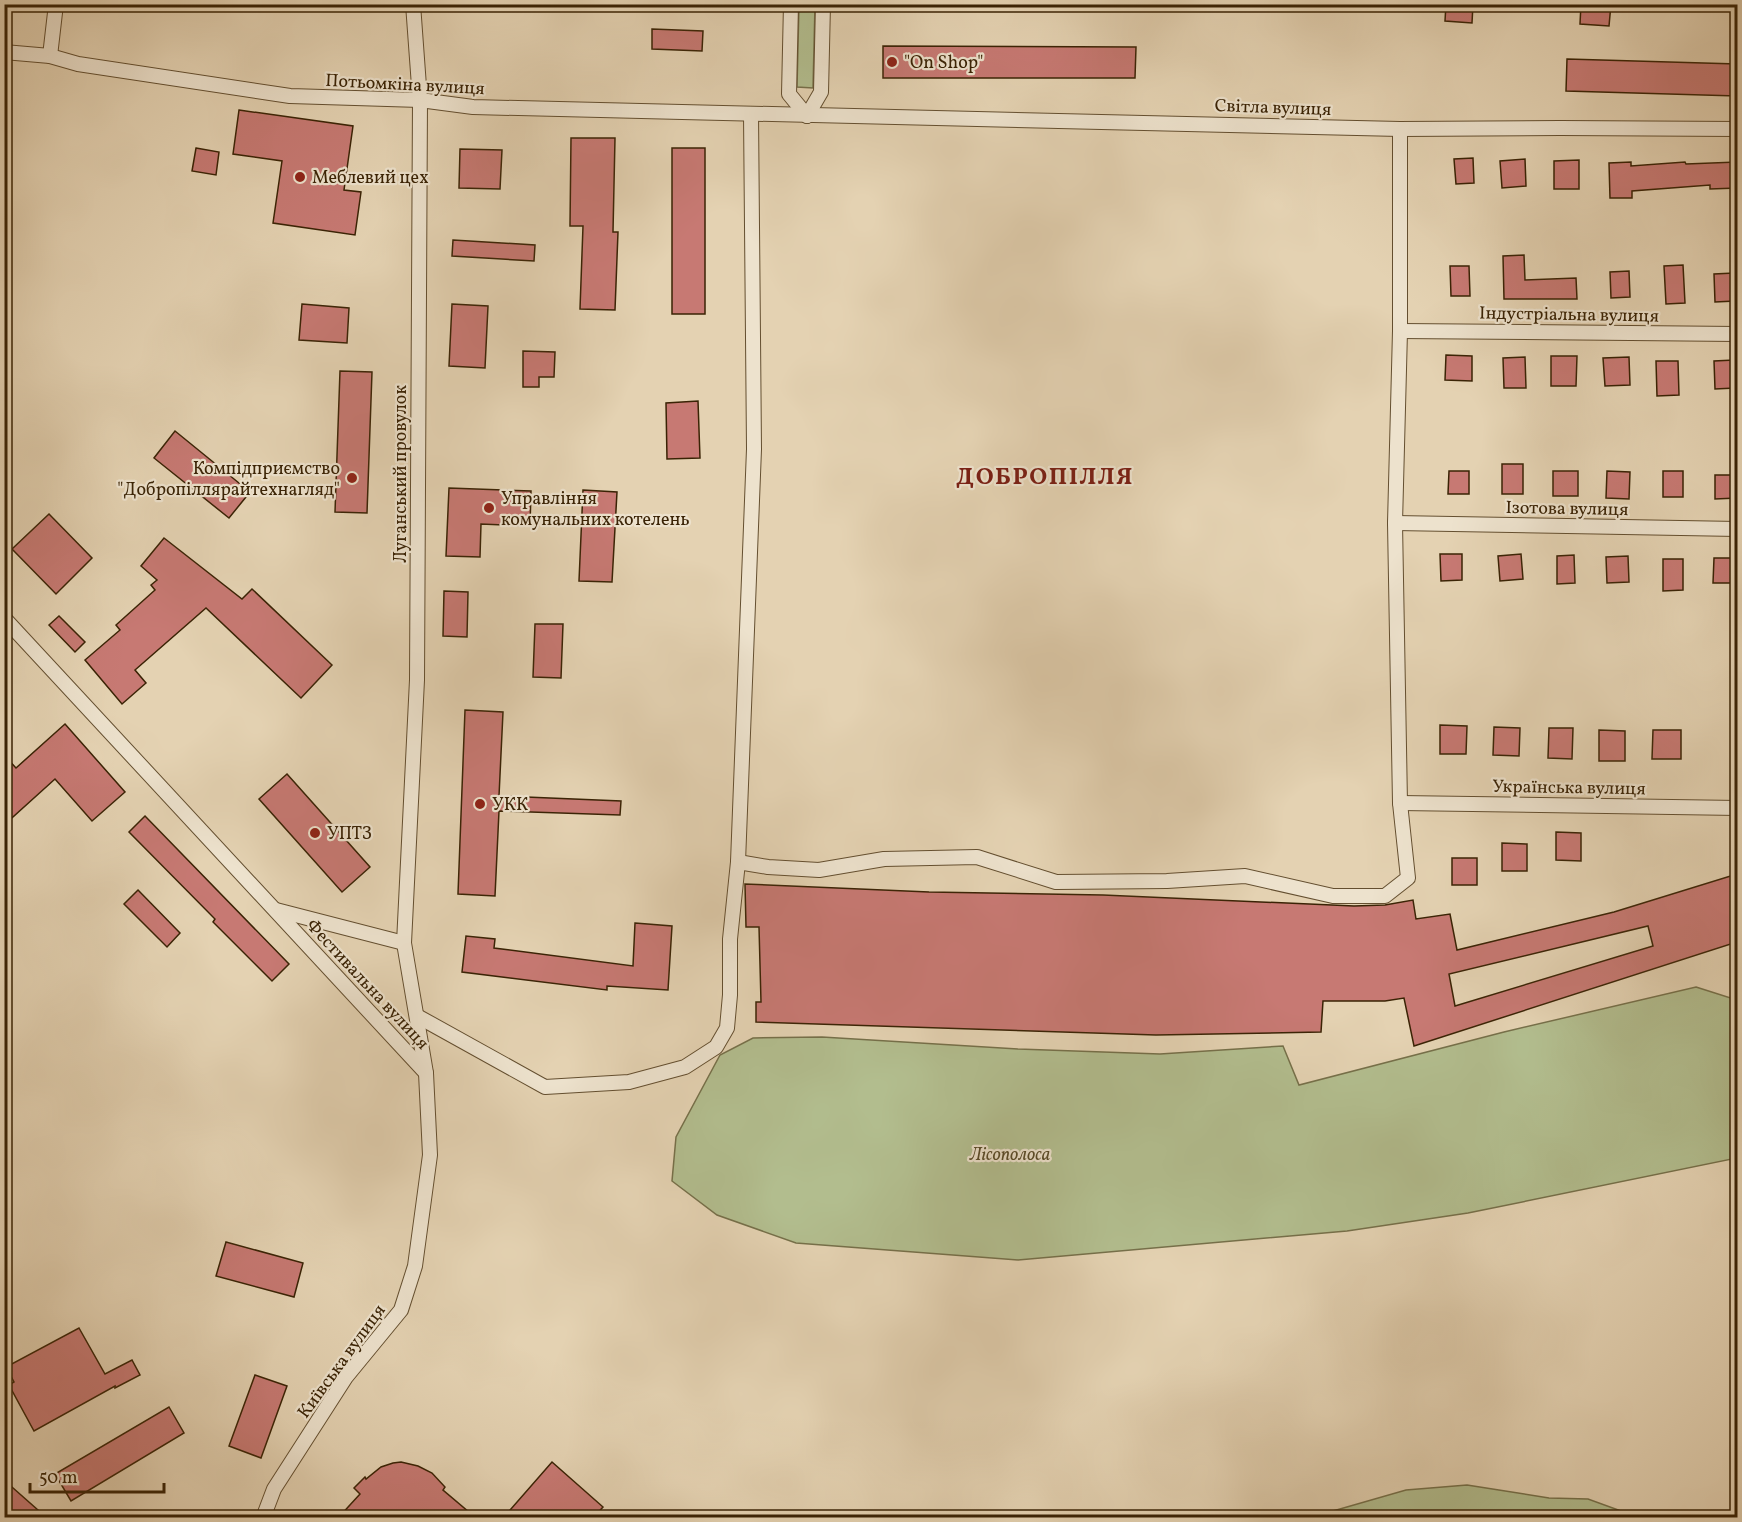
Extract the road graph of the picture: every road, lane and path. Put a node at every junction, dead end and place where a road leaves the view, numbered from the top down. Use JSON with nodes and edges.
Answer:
{"nodes":[{"id":1,"x":56,"y":4,"type":"edge"},
{"id":2,"x":413,"y":4,"type":"edge"},
{"id":3,"x":791,"y":4,"type":"edge"},
{"id":4,"x":823,"y":4,"type":"edge"},
{"id":5,"x":4,"y":51,"type":"edge"},
{"id":6,"x":50,"y":56,"type":"junction"},
{"id":7,"x":420,"y":100,"type":"junction"},
{"id":8,"x":751,"y":114,"type":"junction"},
{"id":9,"x":807,"y":116,"type":"junction"},
{"id":10,"x":1400,"y":129,"type":"junction"},
{"id":11,"x":1737,"y":129,"type":"edge"},
{"id":12,"x":1400,"y":331,"type":"junction"},
{"id":13,"x":1737,"y":334,"type":"edge"},
{"id":14,"x":1395,"y":523,"type":"junction"},
{"id":15,"x":1737,"y":529,"type":"edge"},
{"id":16,"x":4,"y":618,"type":"edge"},
{"id":17,"x":1400,"y":803,"type":"junction"},
{"id":18,"x":1737,"y":808,"type":"edge"},
{"id":19,"x":738,"y":862,"type":"junction"},
{"id":20,"x":275,"y":910,"type":"junction"},
{"id":21,"x":404,"y":943,"type":"junction"},
{"id":22,"x":417,"y":1016,"type":"junction"},
{"id":23,"x":426,"y":1073,"type":"junction"},
{"id":24,"x":263,"y":1518,"type":"edge"}],
"edges":[{"from":1,"to":6,"type":"street"},
{"from":2,"to":7,"type":"street","name":"Луганський провулок"},
{"from":3,"to":9,"type":"street"},
{"from":4,"to":9,"type":"street"},
{"from":5,"to":6,"type":"street","name":"Потьомкіна вулиця"},
{"from":6,"to":7,"type":"street","name":"Потьомкіна вулиця"},
{"from":7,"to":8,"type":"street","name":"Потьомкіна вулиця"},
{"from":7,"to":21,"type":"street","name":"Луганський провулок"},
{"from":8,"to":9,"type":"street","name":"Потьомкіна вулиця"},
{"from":8,"to":19,"type":"street"},
{"from":9,"to":10,"type":"street","name":"Світла вулиця"},
{"from":10,"to":11,"type":"street","name":"Світла вулиця"},
{"from":10,"to":12,"type":"street"},
{"from":12,"to":13,"type":"street","name":"Індустріальна вулиця"},
{"from":12,"to":14,"type":"street"},
{"from":14,"to":15,"type":"street","name":"Ізотова вулиця"},
{"from":14,"to":17,"type":"street"},
{"from":16,"to":20,"type":"street","name":"Фестивальна вулиця"},
{"from":17,"to":18,"type":"street","name":"Українська вулиця"},
{"from":17,"to":19,"type":"street"},
{"from":19,"to":22,"type":"street"},
{"from":20,"to":21,"type":"street","name":"Фестивальна вулиця"},
{"from":20,"to":23,"type":"street","name":"Фестивальна вулиця"},
{"from":21,"to":22,"type":"street","name":"Фестивальна вулиця"},
{"from":22,"to":23,"type":"street","name":"Фестивальна вулиця"},
{"from":23,"to":24,"type":"street","name":"Київська вулиця"}]}
